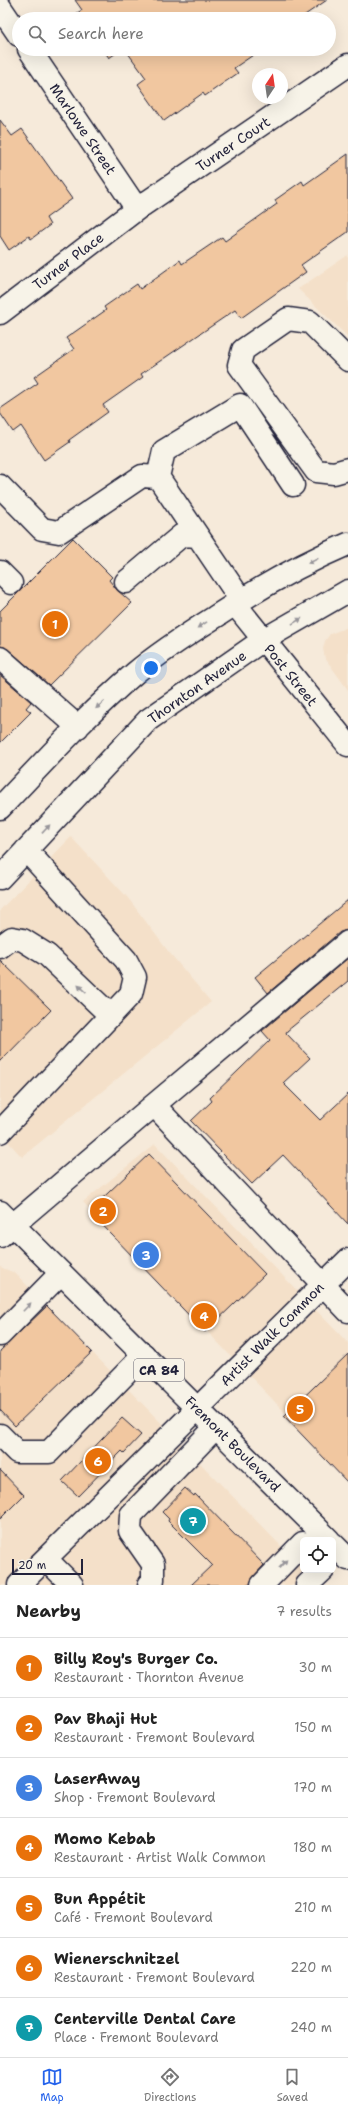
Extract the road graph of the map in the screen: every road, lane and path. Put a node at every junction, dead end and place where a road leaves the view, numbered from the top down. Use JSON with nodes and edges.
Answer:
{"nodes":[{"id":1,"x":0,"y":7,"type":"edge"},
{"id":2,"x":12,"y":25,"type":"edge"},
{"id":3,"x":33,"y":56,"type":"edge"},
{"id":4,"x":348,"y":65,"type":"edge"},
{"id":5,"x":137,"y":209,"type":"junction"},
{"id":6,"x":0,"y":313,"type":"edge"},
{"id":7,"x":348,"y":360,"type":"edge"},
{"id":8,"x":348,"y":469,"type":"edge"},
{"id":9,"x":158,"y":477,"type":"junction"},
{"id":10,"x":294,"y":485,"type":"dead end"},
{"id":11,"x":0,"y":486,"type":"edge"},
{"id":12,"x":198,"y":536,"type":"junction"},
{"id":13,"x":348,"y":544,"type":"edge"},
{"id":14,"x":126,"y":582,"type":"dead end"},
{"id":15,"x":348,"y":591,"type":"edge"},
{"id":16,"x":238,"y":602,"type":"junction"},
{"id":17,"x":263,"y":640,"type":"junction"},
{"id":18,"x":0,"y":658,"type":"edge"},
{"id":19,"x":78,"y":727,"type":"junction"},
{"id":20,"x":348,"y":745,"type":"edge"},
{"id":21,"x":1,"y":804,"type":"edge"},
{"id":22,"x":26,"y":850,"type":"junction"},
{"id":23,"x":0,"y":878,"type":"edge"},
{"id":24,"x":348,"y":942,"type":"edge"},
{"id":25,"x":0,"y":947,"type":"edge"},
{"id":26,"x":110,"y":1015,"type":"junction"},
{"id":27,"x":154,"y":1105,"type":"junction"},
{"id":28,"x":0,"y":1129,"type":"edge"},
{"id":29,"x":4,"y":1224,"type":"edge"},
{"id":30,"x":348,"y":1260,"type":"edge"},
{"id":31,"x":61,"y":1273,"type":"junction"},
{"id":32,"x":322,"y":1284,"type":"junction"},
{"id":33,"x":348,"y":1311,"type":"edge"},
{"id":34,"x":0,"y":1335,"type":"edge"},
{"id":35,"x":144,"y":1355,"type":"junction"},
{"id":36,"x":197,"y":1408,"type":"junction"},
{"id":37,"x":216,"y":1427,"type":"junction"},
{"id":38,"x":0,"y":1435,"type":"edge"},
{"id":39,"x":318,"y":1537,"type":"edge"},
{"id":40,"x":46,"y":1559,"type":"junction"},
{"id":41,"x":300,"y":1562,"type":"edge"},
{"id":42,"x":320,"y":1573,"type":"edge"},
{"id":43,"x":19,"y":1585,"type":"edge"},
{"id":44,"x":72,"y":1585,"type":"edge"},
{"id":45,"x":149,"y":1585,"type":"edge"},
{"id":46,"x":262,"y":1585,"type":"edge"},
{"id":47,"x":307,"y":1585,"type":"edge"}],
"edges":[{"from":1,"to":2,"type":"street"},
{"from":3,"to":5,"type":"street","name":"Marlowe Street"},
{"from":4,"to":5,"type":"street","name":"Turner Court"},
{"from":5,"to":6,"type":"street","name":"Turner Place"},
{"from":7,"to":8,"type":"street"},
{"from":9,"to":10,"type":"street"},
{"from":9,"to":11,"type":"street"},
{"from":9,"to":12,"type":"street","name":"Post Street"},
{"from":12,"to":14,"type":"street"},
{"from":12,"to":16,"type":"street","name":"Post Street"},
{"from":13,"to":16,"type":"street","one_way":true},
{"from":17,"to":15,"type":"street","name":"Thornton Avenue","one_way":true},
{"from":16,"to":17,"type":"street","name":"Post Street"},
{"from":16,"to":19,"type":"street","one_way":true},
{"from":17,"to":20,"type":"street","name":"Post Street"},
{"from":22,"to":17,"type":"street","name":"Thornton Avenue","one_way":true},
{"from":18,"to":19,"type":"street"},
{"from":19,"to":21,"type":"street"},
{"from":22,"to":23,"type":"street","name":"Thornton Avenue"},
{"from":22,"to":26,"type":"street"},
{"from":24,"to":27,"type":"street"},
{"from":26,"to":25,"type":"street","one_way":true},
{"from":26,"to":28,"type":"street"},
{"from":27,"to":29,"type":"street"},
{"from":27,"to":32,"type":"street"},
{"from":29,"to":31,"type":"street","name":"Fremont Boulevard","number":"CA 84"},
{"from":30,"to":32,"type":"street","name":"Artist Walk Common"},
{"from":34,"to":31,"type":"street","one_way":true},
{"from":31,"to":35,"type":"street","name":"Fremont Boulevard","number":"CA 84"},
{"from":32,"to":33,"type":"street"},
{"from":32,"to":36,"type":"street","name":"Artist Walk Common"},
{"from":35,"to":36,"type":"street","name":"Fremont Boulevard","number":"CA 84"},
{"from":35,"to":38,"type":"street"},
{"from":36,"to":37,"type":"street","name":"Fremont Boulevard","number":"CA 84"},
{"from":36,"to":40,"type":"street","name":"Artist Walk Common"},
{"from":37,"to":39,"type":"street","name":"Fremont Boulevard","number":"CA 84"},
{"from":37,"to":45,"type":"street"},
{"from":40,"to":43,"type":"street","name":"Artist Walk Common"},
{"from":40,"to":44,"type":"street"},
{"from":46,"to":41,"type":"street","one_way":true},
{"from":42,"to":47,"type":"street"}]}
